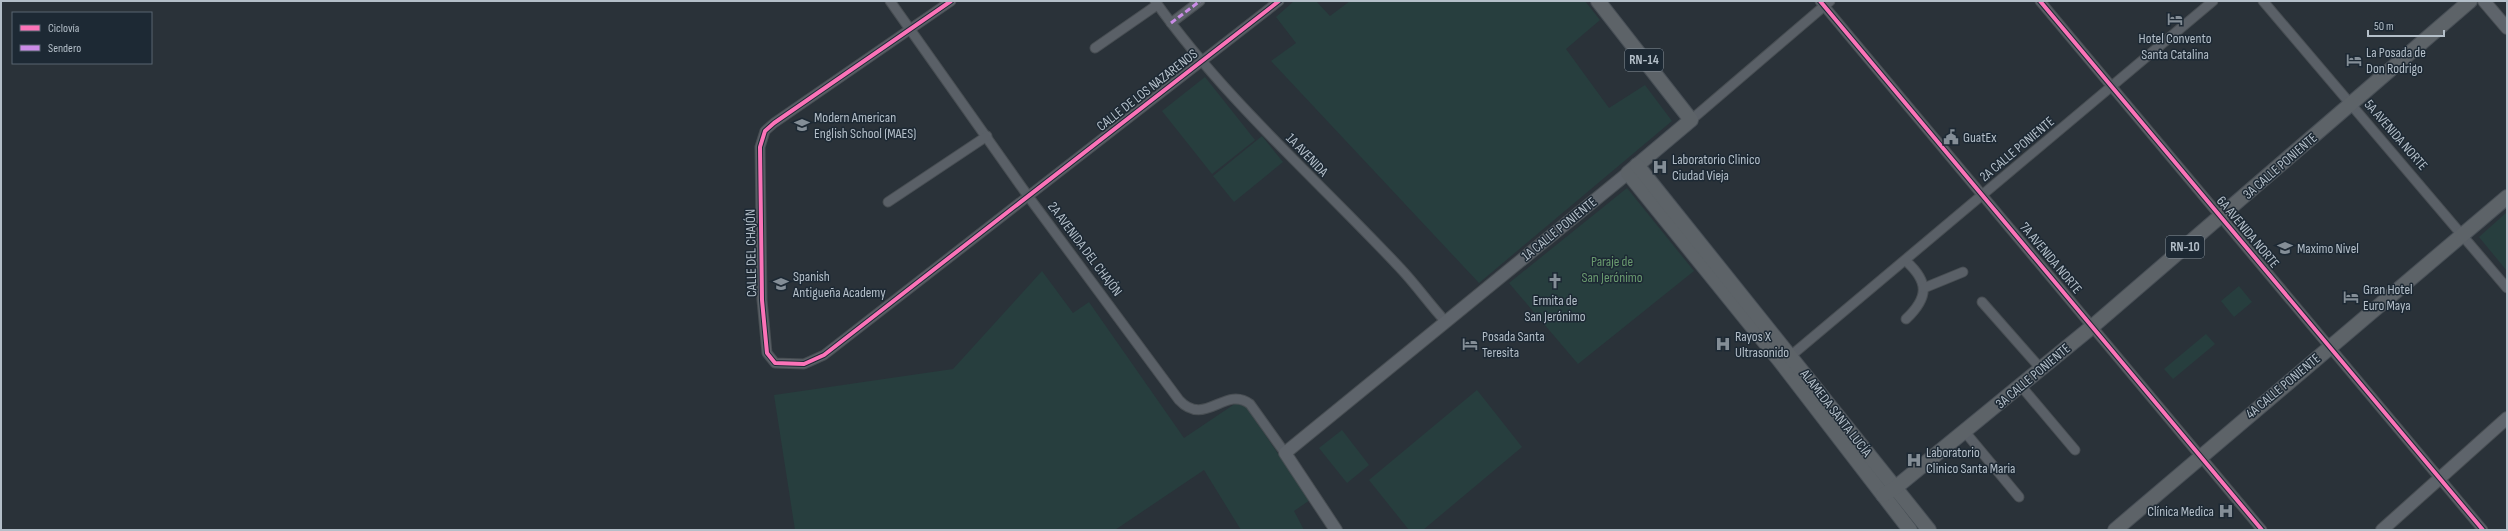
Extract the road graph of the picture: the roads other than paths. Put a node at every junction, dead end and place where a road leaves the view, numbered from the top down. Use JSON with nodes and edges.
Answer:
{"nodes":[{"id":1,"x":890,"y":1,"type":"edge"},
{"id":2,"x":951,"y":1,"type":"edge"},
{"id":3,"x":1200,"y":1,"type":"edge"},
{"id":4,"x":1279,"y":1,"type":"edge"},
{"id":5,"x":1598,"y":1,"type":"edge"},
{"id":6,"x":2040,"y":1,"type":"edge"},
{"id":7,"x":2213,"y":1,"type":"edge"},
{"id":8,"x":2263,"y":1,"type":"edge"},
{"id":9,"x":2470,"y":1,"type":"edge"},
{"id":10,"x":2484,"y":1,"type":"edge"},
{"id":11,"x":1156,"y":3,"type":"edge"},
{"id":12,"x":1825,"y":3,"type":"edge"},
{"id":13,"x":1171,"y":24,"type":"junction"},
{"id":14,"x":2507,"y":28,"type":"edge"},
{"id":15,"x":911,"y":30,"type":"junction"},
{"id":16,"x":1094,"y":48,"type":"dead end"},
{"id":17,"x":1200,"y":62,"type":"junction"},
{"id":18,"x":2112,"y":87,"type":"junction"},
{"id":19,"x":2351,"y":104,"type":"junction"},
{"id":20,"x":1691,"y":120,"type":"junction"},
{"id":21,"x":987,"y":136,"type":"junction"},
{"id":22,"x":1632,"y":169,"type":"junction"},
{"id":23,"x":1984,"y":195,"type":"junction"},
{"id":24,"x":1028,"y":196,"type":"junction"},
{"id":25,"x":2507,"y":197,"type":"edge"},
{"id":26,"x":888,"y":202,"type":"dead end"},
{"id":27,"x":2221,"y":217,"type":"junction"},
{"id":28,"x":2462,"y":235,"type":"junction"},
{"id":29,"x":1906,"y":261,"type":"junction"},
{"id":30,"x":1963,"y":272,"type":"dead end"},
{"id":31,"x":1924,"y":288,"type":"junction"},
{"id":32,"x":2507,"y":288,"type":"edge"},
{"id":33,"x":1982,"y":302,"type":"dead end"},
{"id":34,"x":1906,"y":319,"type":"dead end"},
{"id":35,"x":1446,"y":322,"type":"junction"},
{"id":36,"x":2094,"y":326,"type":"junction"},
{"id":37,"x":2330,"y":347,"type":"junction"},
{"id":38,"x":1786,"y":359,"type":"junction"},
{"id":39,"x":2041,"y":369,"type":"junction"},
{"id":40,"x":2021,"y":386,"type":"junction"},
{"id":41,"x":2507,"y":418,"type":"edge"},
{"id":42,"x":1965,"y":432,"type":"junction"},
{"id":43,"x":2075,"y":450,"type":"dead end"},
{"id":44,"x":1285,"y":453,"type":"junction"},
{"id":45,"x":2201,"y":456,"type":"junction"},
{"id":46,"x":2440,"y":478,"type":"junction"},
{"id":47,"x":1889,"y":492,"type":"junction"},
{"id":48,"x":2019,"y":497,"type":"dead end"},
{"id":49,"x":1336,"y":530,"type":"edge"},
{"id":50,"x":1910,"y":530,"type":"edge"},
{"id":51,"x":1929,"y":530,"type":"edge"},
{"id":52,"x":2115,"y":530,"type":"edge"},
{"id":53,"x":2262,"y":530,"type":"edge"},
{"id":54,"x":2382,"y":530,"type":"edge"},
{"id":55,"x":2483,"y":530,"type":"edge"}],
"edges":[{"from":1,"to":15,"type":"street","name":"2A AVENIDA DEL CHAJÓN"},
{"from":2,"to":15,"type":"street","name":"CALLE DEL CHAJÓN"},
{"from":3,"to":13,"type":"street"},
{"from":4,"to":17,"type":"street","name":"CALLE DE LOS NAZARENOS"},
{"from":5,"to":20,"type":"main road","number":"RN-14"},
{"from":6,"to":18,"type":"street","name":"6A AVENIDA NORTE"},
{"from":7,"to":18,"type":"street","name":"2A CALLE PONIENTE"},
{"from":8,"to":19,"type":"street","name":"5A AVENIDA NORTE"},
{"from":9,"to":19,"type":"main road","name":"3A CALLE PONIENTE","number":"RN-10"},
{"from":10,"to":14,"type":"street"},
{"from":11,"to":13,"type":"street","name":"1A AVENIDA"},
{"from":11,"to":16,"type":"street"},
{"from":12,"to":20,"type":"street","name":"1A CALLE PONIENTE"},
{"from":12,"to":23,"type":"street","name":"7A AVENIDA NORTE"},
{"from":13,"to":17,"type":"street","name":"1A AVENIDA"},
{"from":15,"to":21,"type":"street","name":"2A AVENIDA DEL CHAJÓN"},
{"from":15,"to":24,"type":"street","name":"CALLE DEL CHAJÓN"},
{"from":17,"to":24,"type":"street","name":"CALLE DE LOS NAZARENOS"},
{"from":17,"to":35,"type":"street","name":"1A AVENIDA"},
{"from":18,"to":23,"type":"street","name":"2A CALLE PONIENTE"},
{"from":18,"to":27,"type":"street","name":"6A AVENIDA NORTE"},
{"from":19,"to":27,"type":"main road","name":"3A CALLE PONIENTE","number":"RN-10"},
{"from":19,"to":28,"type":"street","name":"5A AVENIDA NORTE"},
{"from":20,"to":22,"type":"main road","name":"1A CALLE PONIENTE"},
{"from":21,"to":24,"type":"street","name":"2A AVENIDA DEL CHAJÓN"},
{"from":21,"to":26,"type":"street"},
{"from":22,"to":35,"type":"street","name":"1A CALLE PONIENTE"},
{"from":22,"to":38,"type":"main road","name":"ALAMEDA SANTA LUCÍA"},
{"from":23,"to":29,"type":"street","name":"2A CALLE PONIENTE"},
{"from":23,"to":36,"type":"street","name":"7A AVENIDA NORTE"},
{"from":24,"to":44,"type":"street","name":"2A AVENIDA DEL CHAJÓN"},
{"from":25,"to":28,"type":"main road","name":"4A CALLE PONIENTE"},
{"from":27,"to":36,"type":"main road","name":"3A CALLE PONIENTE","number":"RN-10"},
{"from":27,"to":37,"type":"street","name":"6A AVENIDA NORTE"},
{"from":28,"to":32,"type":"street","name":"5A AVENIDA NORTE"},
{"from":28,"to":37,"type":"main road","name":"4A CALLE PONIENTE"},
{"from":29,"to":31,"type":"street"},
{"from":29,"to":38,"type":"street","name":"2A CALLE PONIENTE"},
{"from":30,"to":31,"type":"street"},
{"from":31,"to":34,"type":"street"},
{"from":33,"to":39,"type":"street"},
{"from":35,"to":44,"type":"street","name":"1A CALLE PONIENTE"},
{"from":36,"to":39,"type":"main road","name":"3A CALLE PONIENTE","number":"RN-10"},
{"from":36,"to":45,"type":"street","name":"7A AVENIDA NORTE"},
{"from":37,"to":45,"type":"main road","name":"4A CALLE PONIENTE"},
{"from":37,"to":46,"type":"street","name":"6A AVENIDA NORTE"},
{"from":38,"to":47,"type":"main road","name":"ALAMEDA SANTA LUCÍA"},
{"from":39,"to":40,"type":"main road","name":"3A CALLE PONIENTE","number":"RN-10"},
{"from":40,"to":42,"type":"main road","name":"3A CALLE PONIENTE","number":"RN-10"},
{"from":40,"to":43,"type":"street"},
{"from":41,"to":46,"type":"street"},
{"from":42,"to":47,"type":"main road","name":"3A CALLE PONIENTE","number":"RN-10"},
{"from":42,"to":48,"type":"street"},
{"from":44,"to":49,"type":"street"},
{"from":45,"to":52,"type":"main road","name":"4A CALLE PONIENTE"},
{"from":45,"to":53,"type":"street","name":"7A AVENIDA NORTE"},
{"from":46,"to":54,"type":"street"},
{"from":46,"to":55,"type":"street","name":"6A AVENIDA NORTE"},
{"from":47,"to":50,"type":"main road","name":"ALAMEDA SANTA LUCÍA"},
{"from":47,"to":51,"type":"main road","name":"ALAMEDA SANTA LUCÍA"}]}
